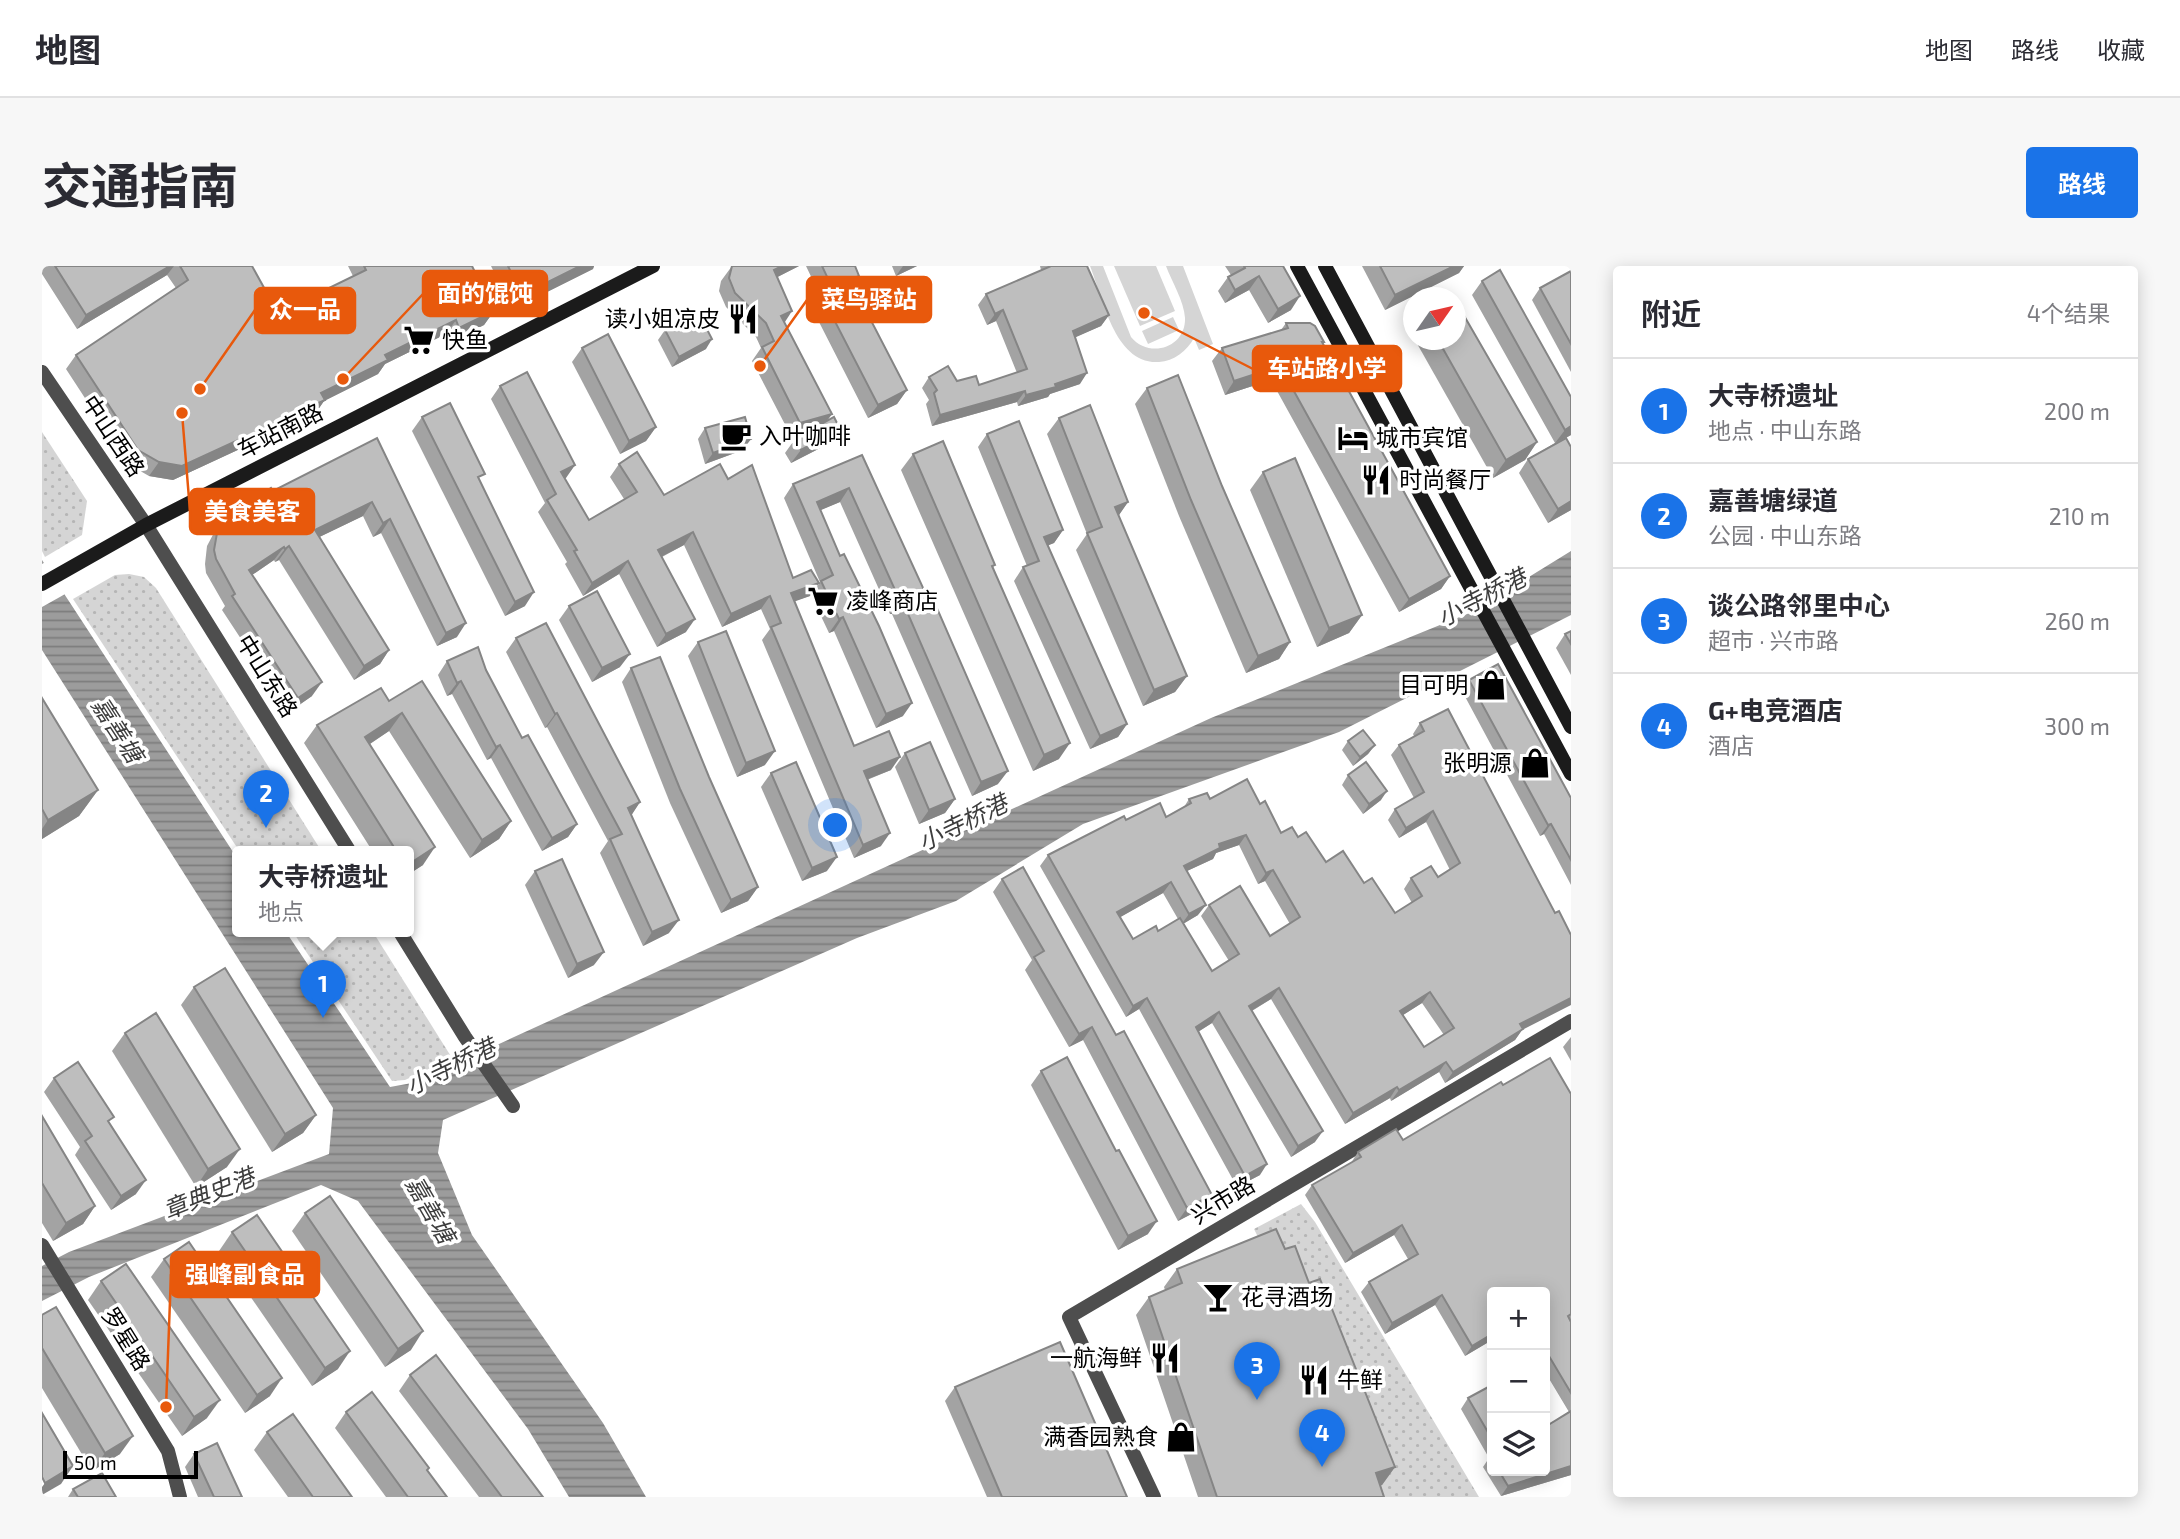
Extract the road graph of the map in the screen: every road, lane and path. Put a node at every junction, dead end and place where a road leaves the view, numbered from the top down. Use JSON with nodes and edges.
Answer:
{"nodes":[{"id":1,"x":653,"y":266,"type":"edge"},
{"id":2,"x":1297,"y":266,"type":"edge"},
{"id":3,"x":1325,"y":266,"type":"edge"},
{"id":4,"x":42,"y":372,"type":"edge"},
{"id":5,"x":146,"y":525,"type":"junction"},
{"id":6,"x":42,"y":583,"type":"edge"},
{"id":7,"x":1571,"y":727,"type":"edge"},
{"id":8,"x":1571,"y":774,"type":"edge"},
{"id":9,"x":346,"y":846,"type":"edge"},
{"id":10,"x":403,"y":937,"type":"edge"},
{"id":11,"x":1571,"y":1021,"type":"edge"},
{"id":12,"x":513,"y":1106,"type":"dead end"},
{"id":13,"x":44,"y":1249,"type":"edge"},
{"id":14,"x":180,"y":1497,"type":"edge"},
{"id":15,"x":1154,"y":1497,"type":"edge"}],
"edges":[{"from":1,"to":5,"type":"main road","name":"车站南路"},
{"from":2,"to":8,"type":"main road"},
{"from":3,"to":7,"type":"main road"},
{"from":4,"to":5,"type":"street","name":"中山西路"},
{"from":5,"to":6,"type":"main road","name":"车站南路"},
{"from":5,"to":9,"type":"street","name":"中山东路"},
{"from":10,"to":12,"type":"street"},
{"from":11,"to":15,"type":"street","name":"兴市路"},
{"from":13,"to":14,"type":"street","name":"罗星路"}]}
